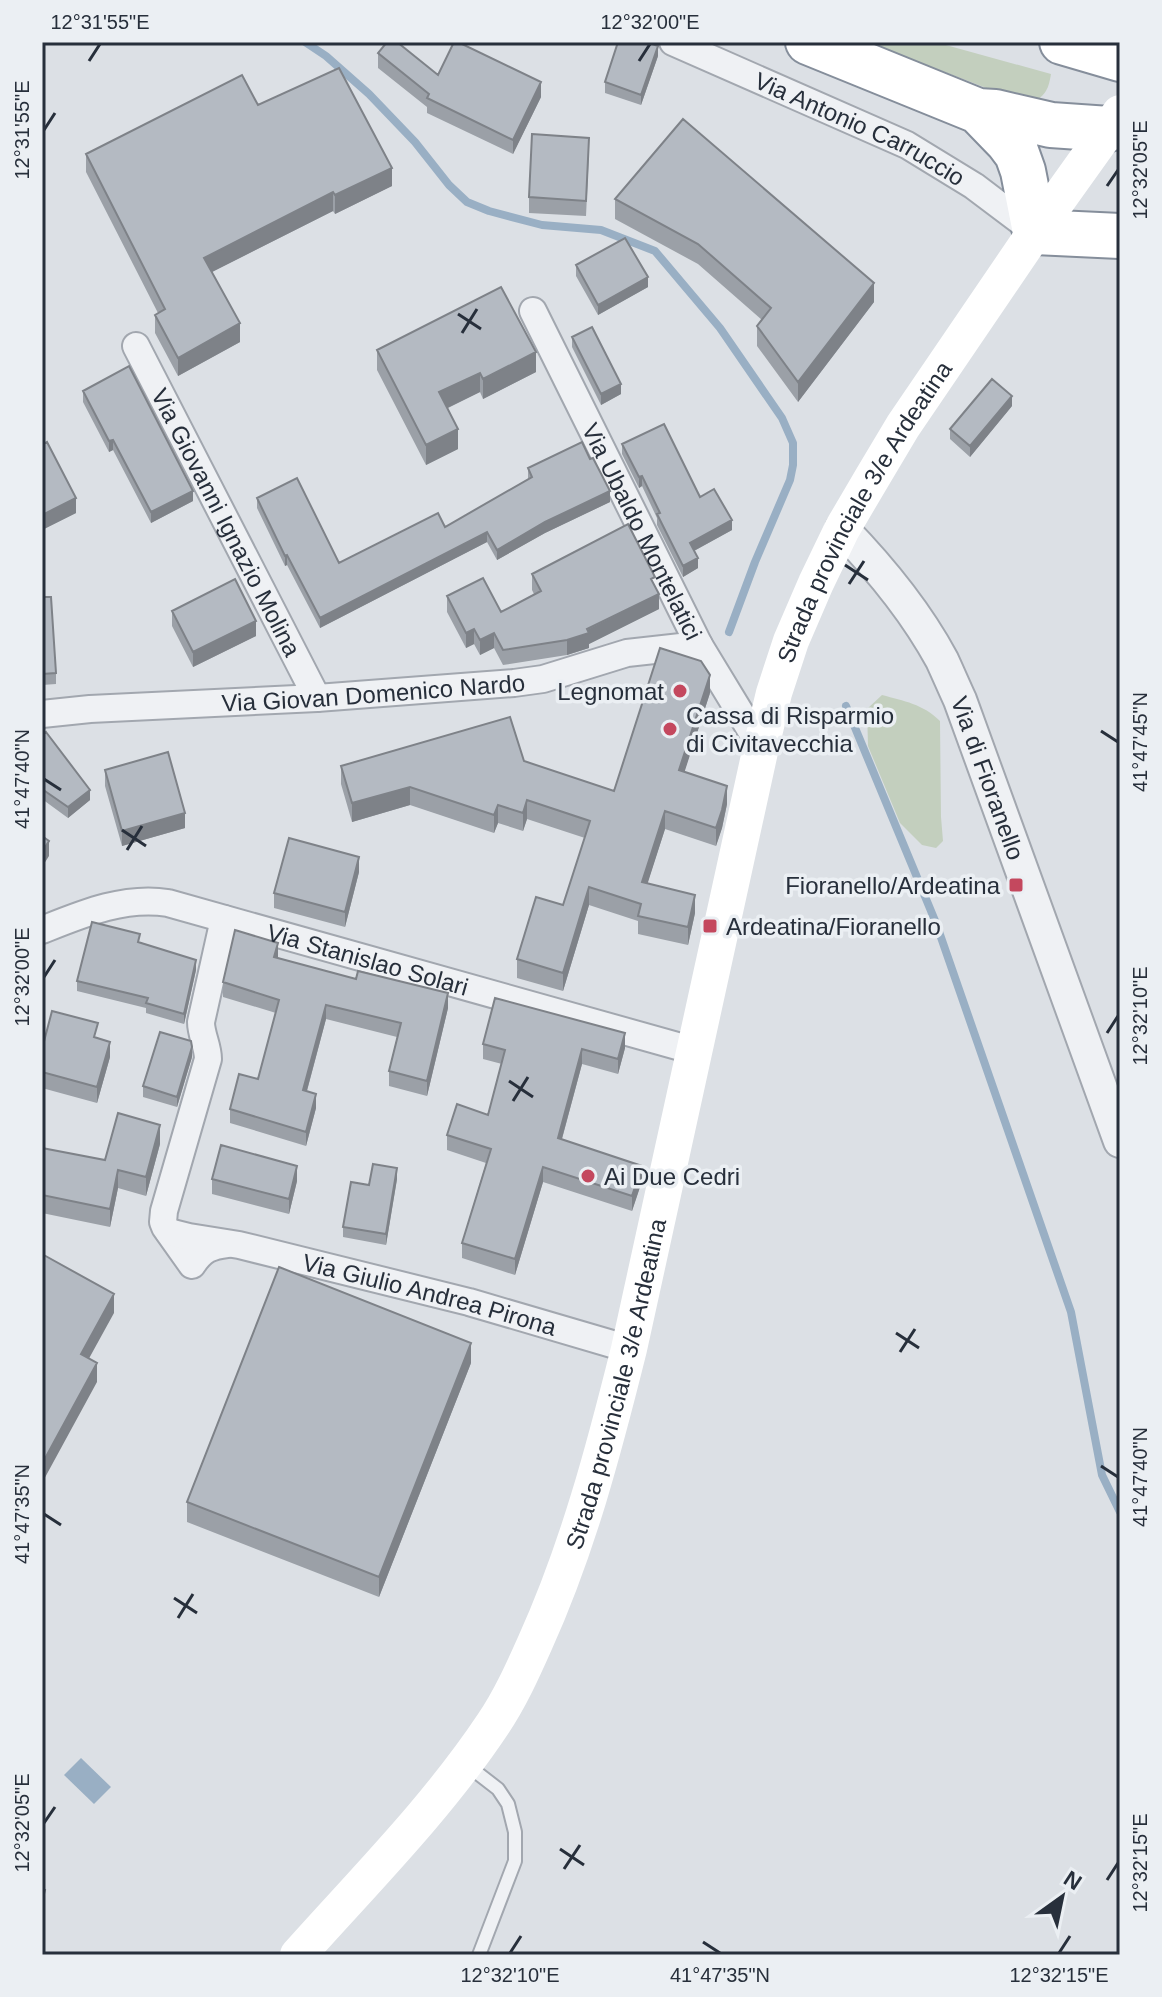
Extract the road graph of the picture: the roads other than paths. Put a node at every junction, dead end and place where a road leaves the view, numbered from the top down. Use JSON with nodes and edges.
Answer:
{"nodes":[{"id":1,"x":673,"y":42,"type":"edge"},
{"id":2,"x":808,"y":42,"type":"edge"},
{"id":3,"x":1062,"y":42,"type":"edge"},
{"id":4,"x":1120,"y":59,"type":"edge"},
{"id":5,"x":978,"y":111,"type":"junction"},
{"id":6,"x":1114,"y":121,"type":"edge"},
{"id":7,"x":1035,"y":232,"type":"junction"},
{"id":8,"x":1120,"y":236,"type":"edge"},
{"id":9,"x":533,"y":311,"type":"dead end"},
{"id":10,"x":136,"y":346,"type":"dead end"},
{"id":11,"x":842,"y":529,"type":"junction"},
{"id":12,"x":699,"y":645,"type":"junction"},
{"id":13,"x":317,"y":698,"type":"junction"},
{"id":14,"x":42,"y":714,"type":"edge"},
{"id":15,"x":761,"y":747,"type":"junction"},
{"id":16,"x":224,"y":919,"type":"junction"},
{"id":17,"x":42,"y":930,"type":"edge"},
{"id":18,"x":695,"y":1051,"type":"junction"},
{"id":19,"x":1120,"y":1141,"type":"edge"},
{"id":20,"x":629,"y":1349,"type":"junction"},
{"id":21,"x":465,"y":1763,"type":"junction"},
{"id":22,"x":298,"y":1955,"type":"edge"},
{"id":23,"x":479,"y":1955,"type":"edge"}],
"edges":[{"from":1,"to":7,"type":"street","name":"Via Antonio Carruccio"},
{"from":2,"to":5,"type":"highway"},
{"from":3,"to":4,"type":"highway"},
{"from":5,"to":6,"type":"highway"},
{"from":5,"to":7,"type":"highway"},
{"from":6,"to":7,"type":"main road","name":"Strada provinciale 3/e Ardeatina"},
{"from":7,"to":8,"type":"highway"},
{"from":7,"to":11,"type":"main road","name":"Strada provinciale 3/e Ardeatina"},
{"from":9,"to":12,"type":"street","name":"Via Ubaldo Montelatici"},
{"from":10,"to":13,"type":"street","name":"Via Giovanni Ignazio Molina"},
{"from":11,"to":15,"type":"main road","name":"Strada provinciale 3/e Ardeatina"},
{"from":11,"to":19,"type":"street","name":"Via di Fioranello"},
{"from":12,"to":13,"type":"street","name":"Via Giovan Domenico Nardo"},
{"from":12,"to":15,"type":"street","name":"Via Ubaldo Montelatici"},
{"from":13,"to":14,"type":"street","name":"Via Giovan Domenico Nardo"},
{"from":15,"to":18,"type":"main road","name":"Strada provinciale 3/e Ardeatina"},
{"from":16,"to":17,"type":"street","name":"Via Stanislao Solari"},
{"from":16,"to":18,"type":"street","name":"Via Stanislao Solari"},
{"from":16,"to":20,"type":"street","name":"Via Giulio Andrea Pirona"},
{"from":18,"to":20,"type":"main road","name":"Strada provinciale 3/e Ardeatina"},
{"from":20,"to":21,"type":"main road","name":"Strada provinciale 3/e Ardeatina"},
{"from":21,"to":22,"type":"main road","name":"Strada provinciale 3/e Ardeatina"},
{"from":21,"to":23,"type":"lane"}]}
